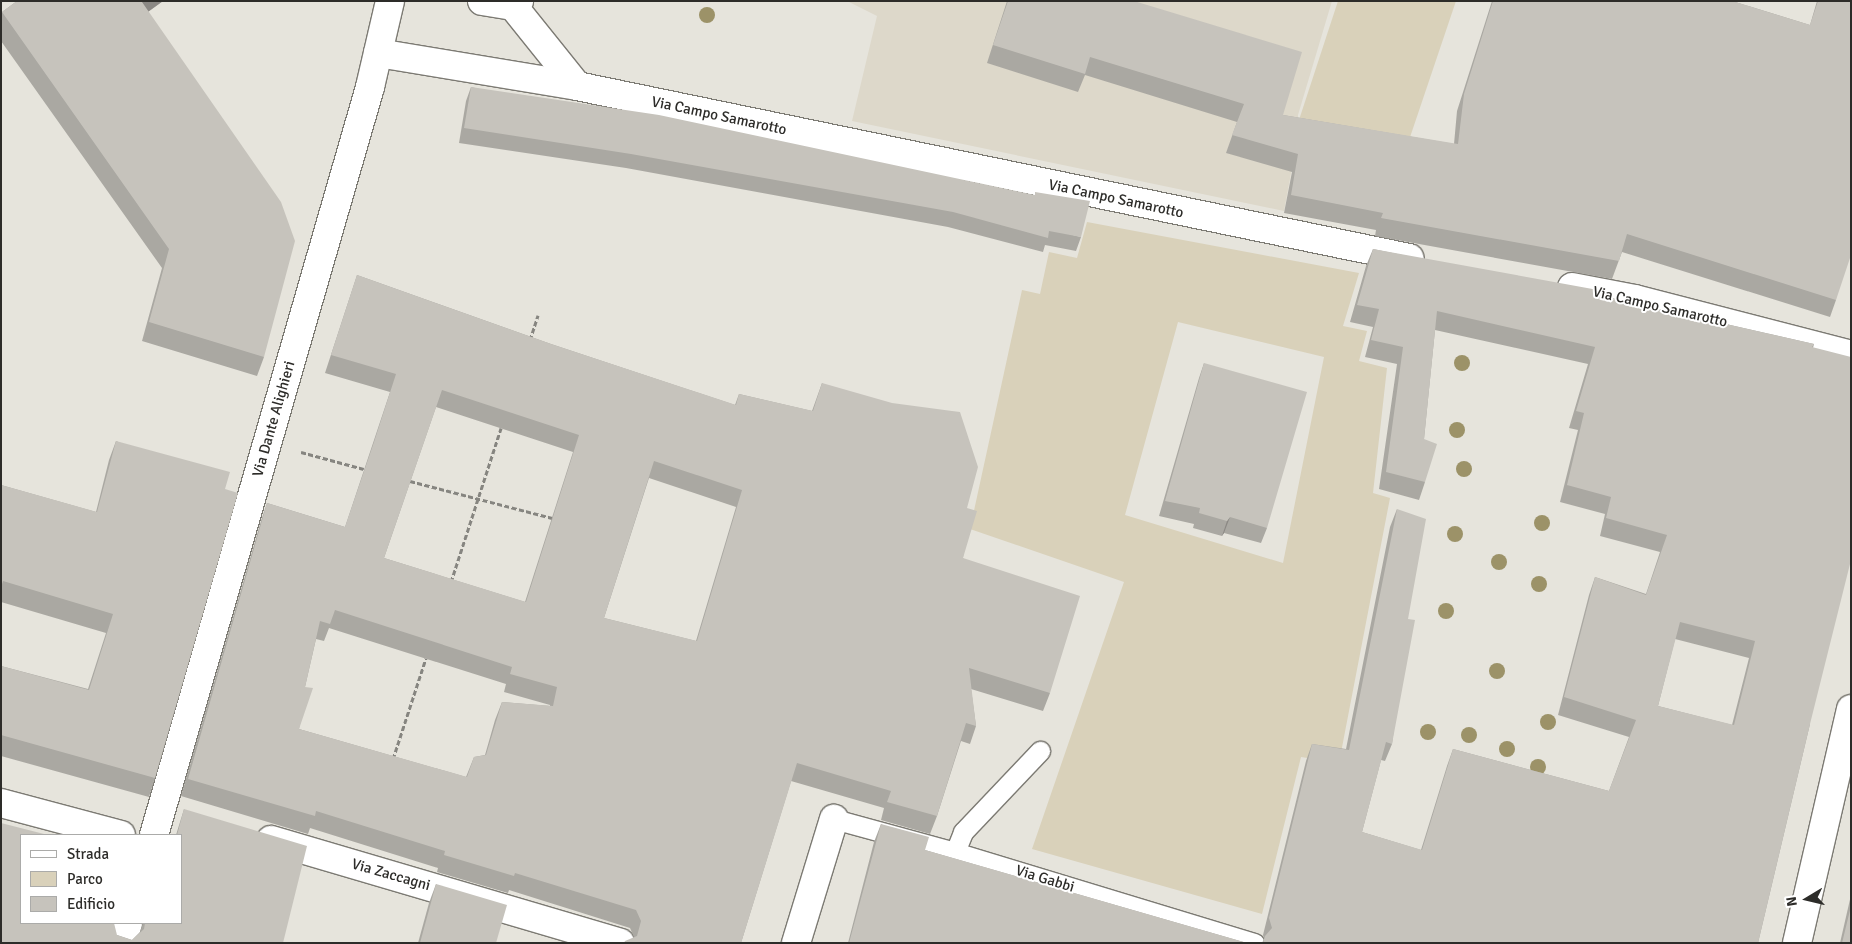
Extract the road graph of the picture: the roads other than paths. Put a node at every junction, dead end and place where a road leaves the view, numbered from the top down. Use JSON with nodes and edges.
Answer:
{"nodes":[{"id":1,"x":390,"y":1,"type":"edge"},
{"id":2,"x":482,"y":1,"type":"edge"},
{"id":3,"x":516,"y":3,"type":"edge"},
{"id":4,"x":378,"y":53,"type":"junction"},
{"id":5,"x":577,"y":86,"type":"junction"},
{"id":6,"x":1432,"y":262,"type":"edge"},
{"id":7,"x":1548,"y":283,"type":"edge"},
{"id":8,"x":1851,"y":355,"type":"edge"},
{"id":9,"x":1851,"y":709,"type":"edge"},
{"id":10,"x":1040,"y":751,"type":"dead end"},
{"id":11,"x":1,"y":803,"type":"edge"},
{"id":12,"x":162,"y":807,"type":"junction"},
{"id":13,"x":190,"y":816,"type":"edge"},
{"id":14,"x":834,"y":819,"type":"joint"},
{"id":15,"x":248,"y":833,"type":"edge"},
{"id":16,"x":117,"y":834,"type":"edge"},
{"id":17,"x":154,"y":834,"type":"edge"},
{"id":18,"x":956,"y":852,"type":"junction"},
{"id":19,"x":128,"y":924,"type":"edge"},
{"id":20,"x":122,"y":943,"type":"edge"},
{"id":21,"x":620,"y":943,"type":"edge"},
{"id":22,"x":796,"y":943,"type":"edge"},
{"id":23,"x":1255,"y":943,"type":"edge"},
{"id":24,"x":1797,"y":943,"type":"edge"}],
"edges":[{"from":1,"to":4,"type":"street","name":"Via Dante Alighieri"},
{"from":2,"to":3,"type":"street"},
{"from":3,"to":5,"type":"street"},
{"from":4,"to":5,"type":"street","name":"Via Campo Samarotto"},
{"from":4,"to":12,"type":"street","name":"Via Dante Alighieri"},
{"from":5,"to":6,"type":"street","name":"Via Campo Samarotto"},
{"from":7,"to":8,"type":"street","name":"Via Campo Samarotto"},
{"from":9,"to":24,"type":"street"},
{"from":10,"to":18,"type":"lane"},
{"from":11,"to":16,"type":"street"},
{"from":12,"to":13,"type":"street"},
{"from":12,"to":17,"type":"street","name":"Via Dante Alighieri"},
{"from":14,"to":18,"type":"lane","name":"Via Gabbi"},
{"from":14,"to":22,"type":"street"},
{"from":15,"to":21,"type":"street","name":"Via Zaccagni"},
{"from":18,"to":23,"type":"lane","name":"Via Gabbi"},
{"from":19,"to":20,"type":"street"}]}
